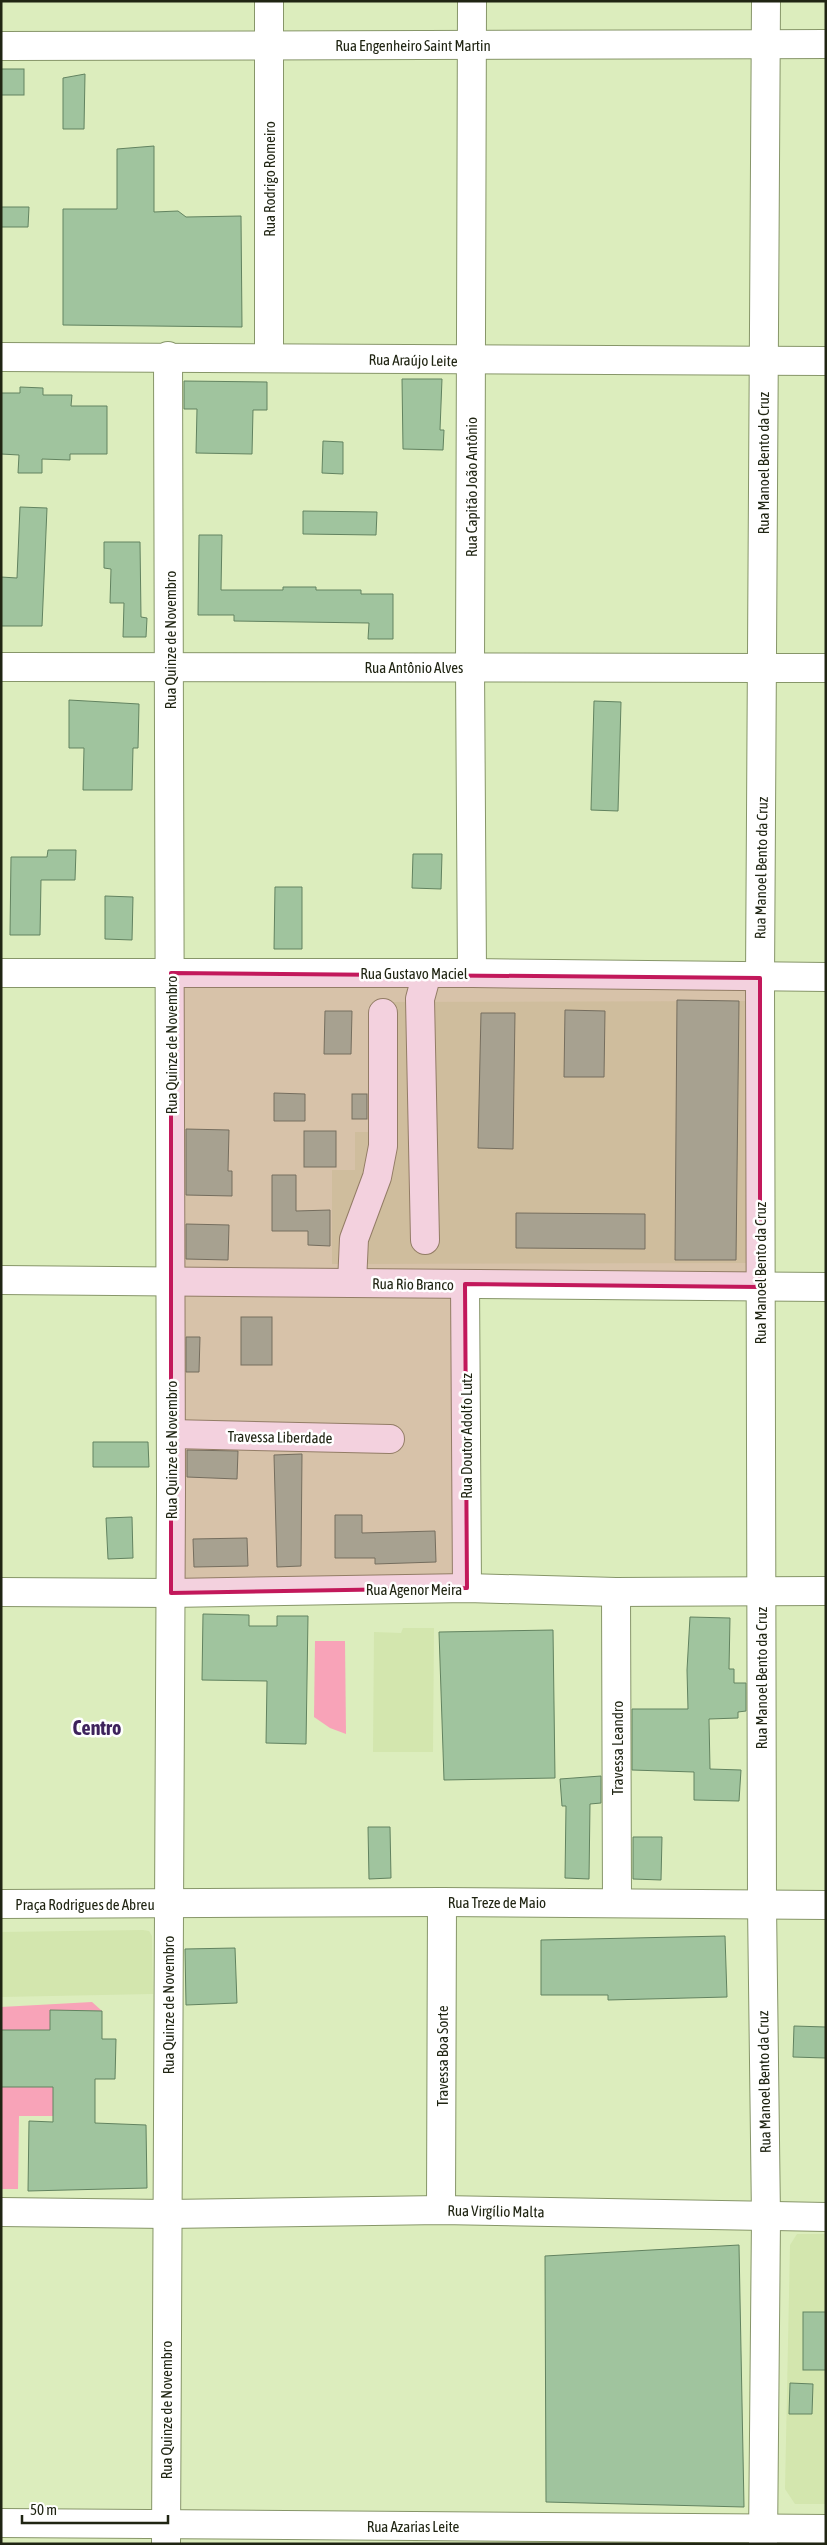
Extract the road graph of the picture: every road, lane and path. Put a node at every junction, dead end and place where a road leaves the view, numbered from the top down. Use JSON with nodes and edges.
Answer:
{"nodes":[{"id":1,"x":269,"y":1,"type":"edge"},
{"id":2,"x":472,"y":1,"type":"edge"},
{"id":3,"x":766,"y":1,"type":"edge"},
{"id":4,"x":766,"y":44,"type":"junction"},
{"id":5,"x":826,"y":44,"type":"edge"},
{"id":6,"x":269,"y":45,"type":"junction"},
{"id":7,"x":472,"y":45,"type":"junction"},
{"id":8,"x":1,"y":46,"type":"edge"},
{"id":9,"x":168,"y":356,"type":"junction"},
{"id":10,"x":1,"y":357,"type":"edge"},
{"id":11,"x":269,"y":358,"type":"junction"},
{"id":12,"x":764,"y":360,"type":"junction"},
{"id":13,"x":471,"y":361,"type":"junction"},
{"id":14,"x":826,"y":361,"type":"edge"},
{"id":15,"x":1,"y":667,"type":"edge"},
{"id":16,"x":170,"y":667,"type":"junction"},
{"id":17,"x":470,"y":667,"type":"junction"},
{"id":18,"x":764,"y":668,"type":"junction"},
{"id":19,"x":826,"y":668,"type":"edge"},
{"id":20,"x":1,"y":973,"type":"edge"},
{"id":21,"x":171,"y":973,"type":"junction"},
{"id":22,"x":427,"y":973,"type":"junction"},
{"id":23,"x":472,"y":973,"type":"junction"},
{"id":24,"x":760,"y":978,"type":"junction"},
{"id":25,"x":826,"y":978,"type":"edge"},
{"id":26,"x":383,"y":1013,"type":"dead end"},
{"id":27,"x":425,"y":1240,"type":"dead end"},
{"id":28,"x":1,"y":1280,"type":"edge"},
{"id":29,"x":172,"y":1281,"type":"junction"},
{"id":30,"x":352,"y":1283,"type":"junction"},
{"id":31,"x":465,"y":1284,"type":"junction"},
{"id":32,"x":760,"y":1287,"type":"junction"},
{"id":33,"x":826,"y":1287,"type":"edge"},
{"id":34,"x":171,"y":1434,"type":"junction"},
{"id":35,"x":390,"y":1439,"type":"dead end"},
{"id":36,"x":467,"y":1588,"type":"junction"},
{"id":37,"x":826,"y":1591,"type":"edge"},
{"id":38,"x":1,"y":1592,"type":"edge"},
{"id":39,"x":616,"y":1592,"type":"junction"},
{"id":40,"x":761,"y":1592,"type":"junction"},
{"id":41,"x":171,"y":1593,"type":"junction"},
{"id":42,"x":442,"y":1902,"type":"junction"},
{"id":43,"x":617,"y":1903,"type":"junction"},
{"id":44,"x":1,"y":1904,"type":"edge"},
{"id":45,"x":826,"y":1904,"type":"edge"},
{"id":46,"x":168,"y":1905,"type":"junction"},
{"id":47,"x":762,"y":1905,"type":"junction"},
{"id":48,"x":441,"y":2210,"type":"junction"},
{"id":49,"x":1,"y":2212,"type":"edge"},
{"id":50,"x":167,"y":2214,"type":"junction"},
{"id":51,"x":826,"y":2217,"type":"edge"},
{"id":52,"x":766,"y":2218,"type":"junction"},
{"id":53,"x":1,"y":2523,"type":"edge"},
{"id":54,"x":826,"y":2529,"type":"edge"},
{"id":55,"x":166,"y":2534,"type":"edge"},
{"id":56,"x":763,"y":2536,"type":"edge"}],
"edges":[{"from":1,"to":6,"type":"street","name":"Rua Rodrigo Romeiro"},
{"from":2,"to":7,"type":"street","name":"Rua Capitão João Antônio"},
{"from":3,"to":4,"type":"street","name":"Rua Manoel Bento da Cruz"},
{"from":4,"to":5,"type":"street","name":"Rua Engenheiro Saint Martin"},
{"from":4,"to":7,"type":"street","name":"Rua Engenheiro Saint Martin"},
{"from":4,"to":12,"type":"street","name":"Rua Manoel Bento da Cruz"},
{"from":6,"to":7,"type":"street","name":"Rua Engenheiro Saint Martin"},
{"from":6,"to":8,"type":"street","name":"Rua Engenheiro Saint Martin"},
{"from":6,"to":11,"type":"street","name":"Rua Rodrigo Romeiro"},
{"from":7,"to":13,"type":"street","name":"Rua Capitão João Antônio"},
{"from":9,"to":10,"type":"street","name":"Rua Araújo Leite"},
{"from":9,"to":11,"type":"street","name":"Rua Araújo Leite"},
{"from":9,"to":16,"type":"street","name":"Rua Quinze de Novembro"},
{"from":11,"to":13,"type":"street","name":"Rua Araújo Leite"},
{"from":12,"to":13,"type":"street","name":"Rua Araújo Leite"},
{"from":12,"to":14,"type":"street","name":"Rua Araújo Leite"},
{"from":12,"to":18,"type":"street","name":"Rua Manoel Bento da Cruz"},
{"from":13,"to":17,"type":"street","name":"Rua Capitão João Antônio"},
{"from":15,"to":16,"type":"street","name":"Rua Antônio Alves"},
{"from":16,"to":17,"type":"street","name":"Rua Antônio Alves"},
{"from":16,"to":21,"type":"street","name":"Rua Quinze de Novembro"},
{"from":17,"to":18,"type":"street","name":"Rua Antônio Alves"},
{"from":17,"to":23,"type":"street","name":"Rua Capitão João Antônio"},
{"from":18,"to":19,"type":"street","name":"Rua Antônio Alves"},
{"from":18,"to":24,"type":"street","name":"Rua Manoel Bento da Cruz"},
{"from":20,"to":21,"type":"street","name":"Rua Gustavo Maciel"},
{"from":21,"to":22,"type":"street","name":"Rua Gustavo Maciel"},
{"from":21,"to":29,"type":"street","name":"Rua Quinze de Novembro"},
{"from":22,"to":23,"type":"street","name":"Rua Gustavo Maciel"},
{"from":22,"to":27,"type":"street"},
{"from":23,"to":24,"type":"street","name":"Rua Gustavo Maciel"},
{"from":24,"to":25,"type":"street","name":"Rua Gustavo Maciel"},
{"from":24,"to":32,"type":"street","name":"Rua Manoel Bento da Cruz"},
{"from":26,"to":30,"type":"street"},
{"from":28,"to":29,"type":"street","name":"Rua Rio Branco"},
{"from":29,"to":30,"type":"street","name":"Rua Rio Branco"},
{"from":29,"to":34,"type":"street","name":"Rua Quinze de Novembro"},
{"from":30,"to":31,"type":"street","name":"Rua Rio Branco"},
{"from":31,"to":32,"type":"street","name":"Rua Rio Branco"},
{"from":31,"to":36,"type":"street","name":"Rua Doutor Adolfo Lutz"},
{"from":32,"to":33,"type":"street","name":"Rua Rio Branco"},
{"from":32,"to":40,"type":"street","name":"Rua Manoel Bento da Cruz"},
{"from":34,"to":35,"type":"street","name":"Travessa Liberdade"},
{"from":34,"to":41,"type":"street","name":"Rua Quinze de Novembro"},
{"from":36,"to":39,"type":"street","name":"Rua Agenor Meira"},
{"from":36,"to":41,"type":"street","name":"Rua Agenor Meira"},
{"from":37,"to":40,"type":"street","name":"Rua Agenor Meira"},
{"from":38,"to":41,"type":"street","name":"Rua Agenor Meira"},
{"from":39,"to":40,"type":"street","name":"Rua Agenor Meira"},
{"from":39,"to":43,"type":"street","name":"Travessa Leandro"},
{"from":40,"to":47,"type":"street","name":"Rua Manoel Bento da Cruz"},
{"from":41,"to":46,"type":"street","name":"Rua Quinze de Novembro"},
{"from":42,"to":43,"type":"street","name":"Rua Treze de Maio"},
{"from":42,"to":46,"type":"street","name":"Rua Treze de Maio"},
{"from":42,"to":48,"type":"street","name":"Travessa Boa Sorte"},
{"from":43,"to":47,"type":"street","name":"Rua Treze de Maio"},
{"from":44,"to":46,"type":"street","name":"Praça Rodrigues de Abreu"},
{"from":45,"to":47,"type":"street","name":"Rua Treze de Maio"},
{"from":46,"to":50,"type":"street","name":"Rua Quinze de Novembro"},
{"from":47,"to":52,"type":"street","name":"Rua Manoel Bento da Cruz"},
{"from":48,"to":50,"type":"street","name":"Rua Virgílio Malta"},
{"from":48,"to":52,"type":"street","name":"Rua Virgílio Malta"},
{"from":49,"to":50,"type":"street"},
{"from":50,"to":55,"type":"street","name":"Rua Quinze de Novembro"},
{"from":51,"to":52,"type":"street","name":"Rua Virgílio Malta"},
{"from":52,"to":56,"type":"street","name":"Rua Manoel Bento da Cruz"},
{"from":53,"to":55,"type":"street","name":"Rua Azarias Leite"},
{"from":54,"to":56,"type":"street","name":"Rua Azarias Leite"},
{"from":55,"to":56,"type":"street","name":"Rua Azarias Leite"}]}
